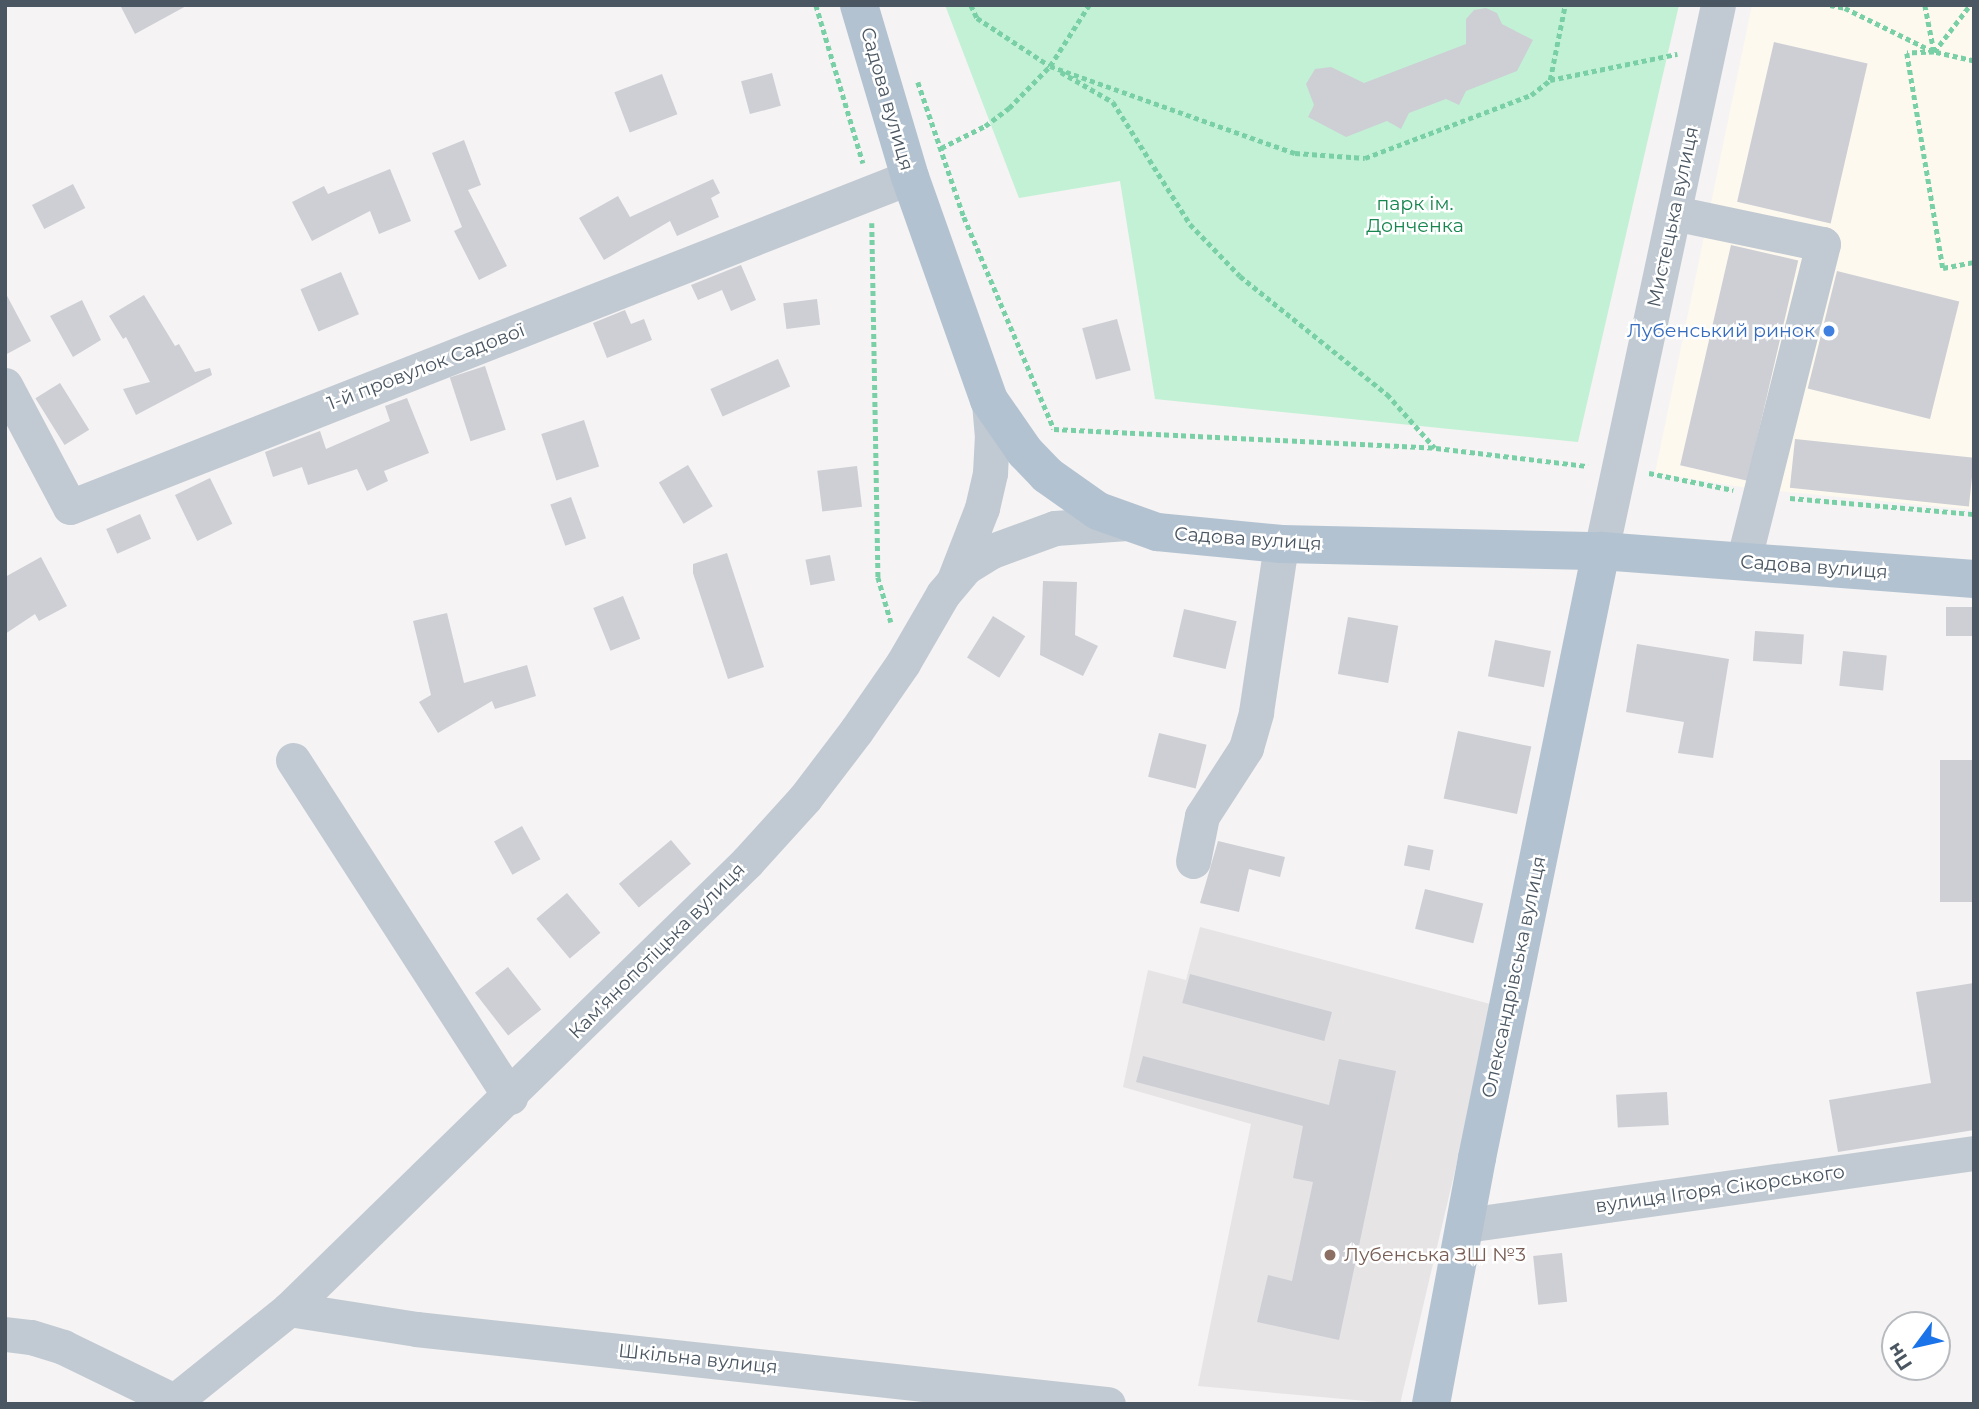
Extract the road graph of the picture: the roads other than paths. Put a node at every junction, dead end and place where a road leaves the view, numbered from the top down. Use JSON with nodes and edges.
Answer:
{"nodes":[{"id":1,"x":859,"y":5,"type":"edge"},
{"id":2,"x":1718,"y":5,"type":"edge"},
{"id":3,"x":910,"y":177,"type":"junction"},
{"id":4,"x":1674,"y":213,"type":"junction"},
{"id":5,"x":5,"y":385,"type":"edge"},
{"id":6,"x":989,"y":401,"type":"junction"},
{"id":7,"x":1127,"y":523,"type":"junction"},
{"id":8,"x":1281,"y":544,"type":"junction"},
{"id":9,"x":1601,"y":551,"type":"junction"},
{"id":10,"x":1743,"y":562,"type":"junction"},
{"id":11,"x":1974,"y":579,"type":"edge"},
{"id":12,"x":953,"y":583,"type":"junction"},
{"id":13,"x":293,"y":760,"type":"dead end"},
{"id":14,"x":1193,"y":861,"type":"dead end"},
{"id":15,"x":509,"y":1097,"type":"junction"},
{"id":16,"x":1974,"y":1153,"type":"edge"},
{"id":17,"x":1466,"y":1225,"type":"junction"},
{"id":18,"x":289,"y":1309,"type":"junction"},
{"id":19,"x":5,"y":1334,"type":"edge"},
{"id":20,"x":172,"y":1402,"type":"edge"},
{"id":21,"x":1108,"y":1404,"type":"edge"},
{"id":22,"x":1431,"y":1404,"type":"edge"}],
"edges":[{"from":1,"to":3,"type":"main road","name":"Садова вулиця"},
{"from":2,"to":4,"type":"street","name":"Мистецька вулиця"},
{"from":3,"to":5,"type":"street","name":"1-й провулок Садової"},
{"from":3,"to":6,"type":"main road","name":"Садова вулиця"},
{"from":4,"to":9,"type":"street","name":"Мистецька вулиця"},
{"from":4,"to":10,"type":"street"},
{"from":6,"to":7,"type":"main road","name":"Садова вулиця"},
{"from":6,"to":12,"type":"street"},
{"from":7,"to":8,"type":"main road","name":"Садова вулиця"},
{"from":7,"to":12,"type":"street","name":"Камʼянопотіцька вулиця"},
{"from":8,"to":9,"type":"main road","name":"Садова вулиця"},
{"from":8,"to":14,"type":"street"},
{"from":9,"to":10,"type":"main road","name":"Садова вулиця"},
{"from":9,"to":17,"type":"main road","name":"Олександрівська вулиця"},
{"from":10,"to":11,"type":"main road","name":"Садова вулиця"},
{"from":12,"to":15,"type":"street","name":"Камʼянопотіцька вулиця"},
{"from":13,"to":15,"type":"street"},
{"from":15,"to":18,"type":"street","name":"Камʼянопотіцька вулиця"},
{"from":16,"to":17,"type":"street","name":"вулиця Ігоря Сікорського"},
{"from":17,"to":22,"type":"main road","name":"Олександрівська вулиця"},
{"from":18,"to":20,"type":"street","name":"Камʼянопотіцька вулиця"},
{"from":18,"to":21,"type":"street","name":"Шкільна вулиця"},
{"from":19,"to":20,"type":"street"}]}
